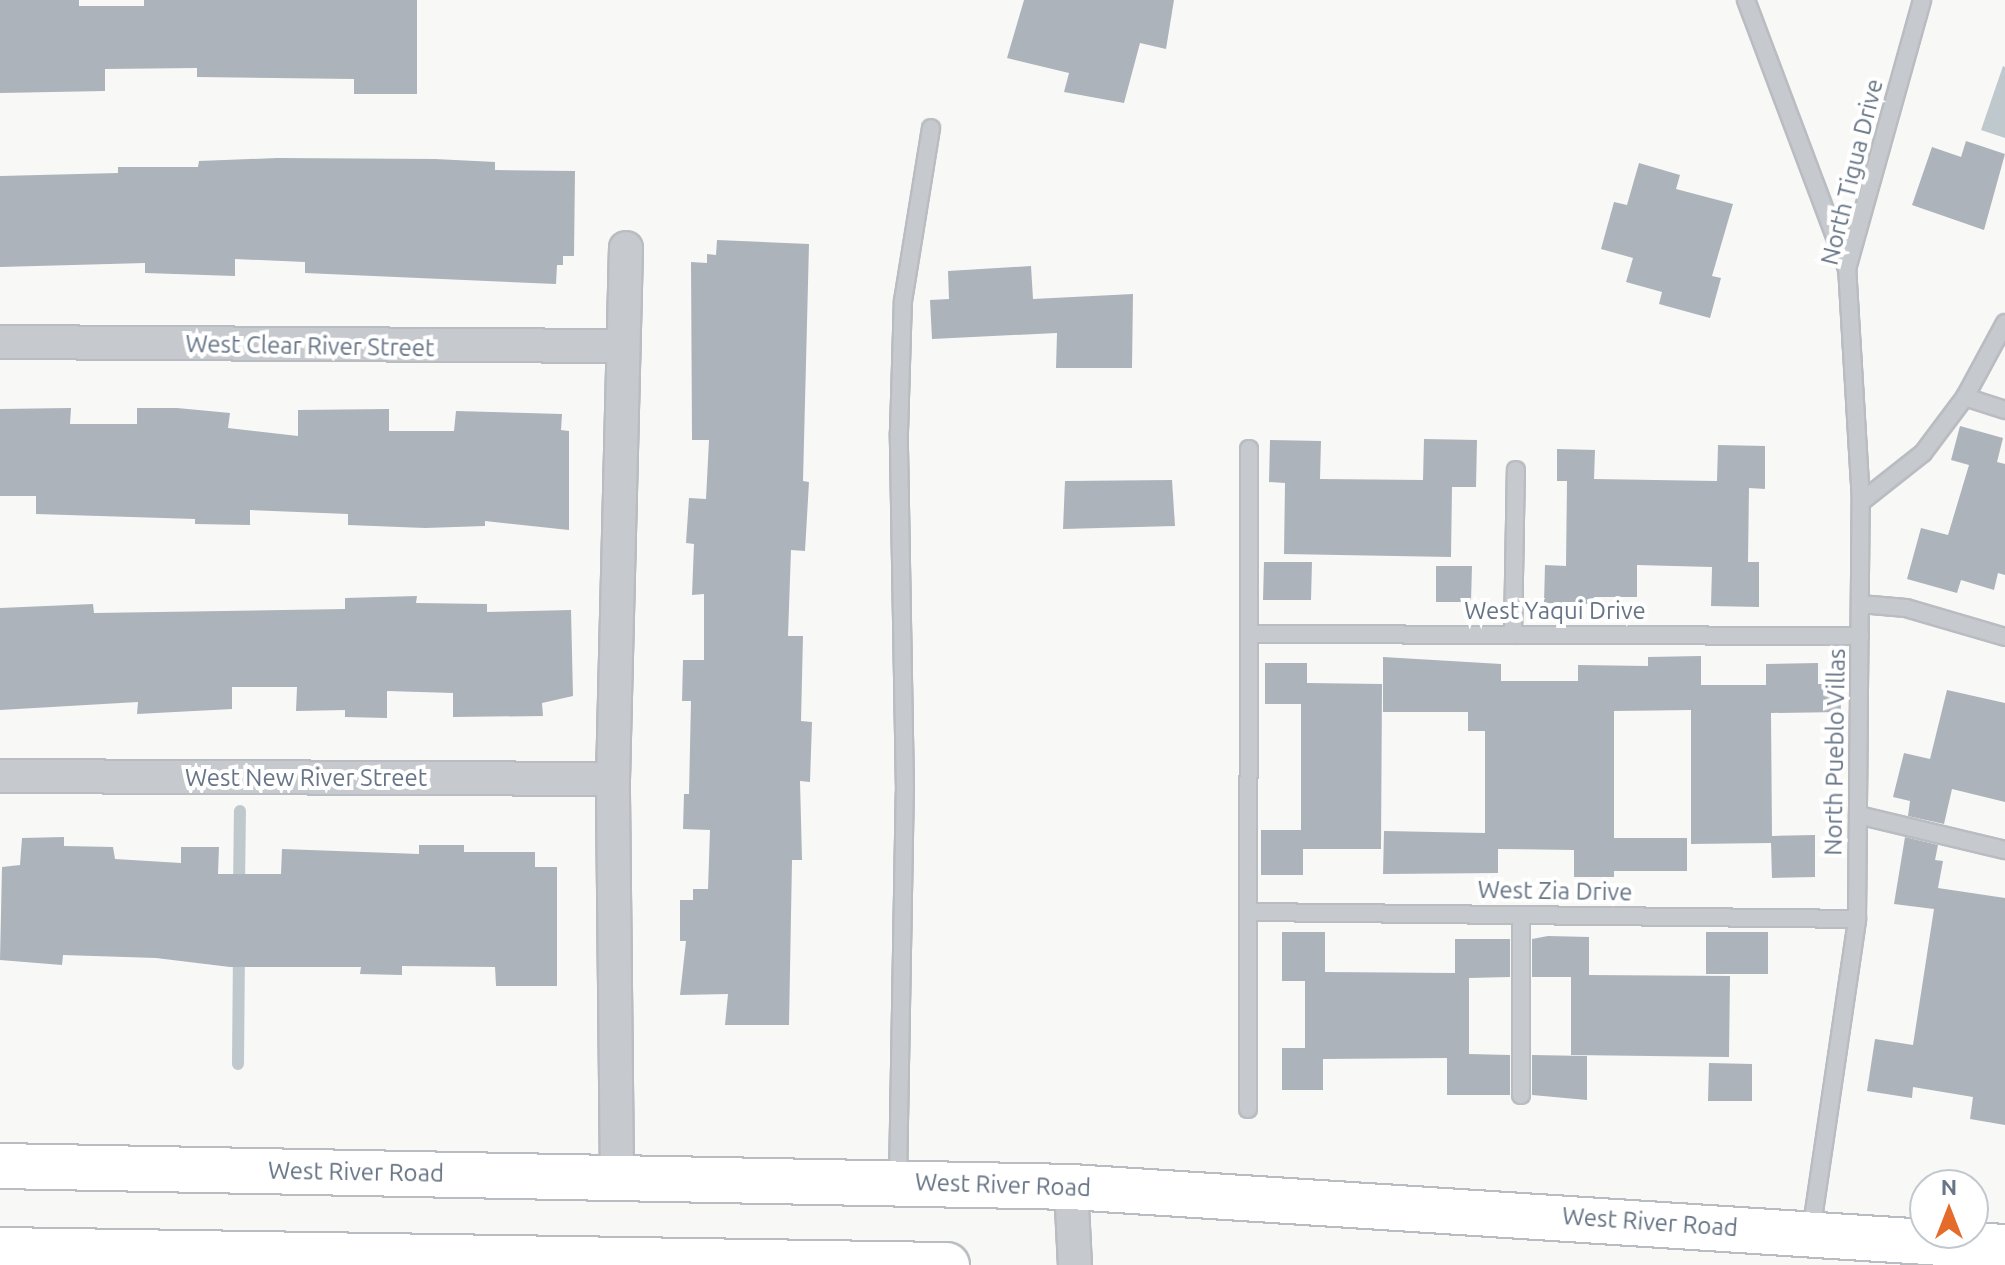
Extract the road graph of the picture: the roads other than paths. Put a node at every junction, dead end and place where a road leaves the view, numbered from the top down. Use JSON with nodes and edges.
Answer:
{"nodes":[{"id":1,"x":1746,"y":0,"type":"edge"},
{"id":2,"x":1922,"y":0,"type":"edge"},
{"id":3,"x":931,"y":128,"type":"dead end"},
{"id":4,"x":626,"y":248,"type":"dead end"},
{"id":5,"x":1847,"y":269,"type":"junction"},
{"id":6,"x":2005,"y":323,"type":"edge"},
{"id":7,"x":0,"y":342,"type":"edge"},
{"id":8,"x":621,"y":346,"type":"junction"},
{"id":9,"x":1965,"y":397,"type":"junction"},
{"id":10,"x":2005,"y":410,"type":"edge"},
{"id":11,"x":1249,"y":449,"type":"dead end"},
{"id":12,"x":1516,"y":470,"type":"dead end"},
{"id":13,"x":1861,"y":502,"type":"junction"},
{"id":14,"x":1860,"y":604,"type":"junction"},
{"id":15,"x":1251,"y":634,"type":"junction"},
{"id":16,"x":1513,"y":635,"type":"junction"},
{"id":17,"x":1860,"y":636,"type":"junction"},
{"id":18,"x":2005,"y":637,"type":"edge"},
{"id":19,"x":0,"y":776,"type":"edge"},
{"id":20,"x":613,"y":779,"type":"junction"},
{"id":21,"x":1858,"y":815,"type":"junction"},
{"id":22,"x":2005,"y":850,"type":"edge"},
{"id":23,"x":1252,"y":912,"type":"junction"},
{"id":24,"x":1521,"y":915,"type":"junction"},
{"id":25,"x":1857,"y":919,"type":"junction"},
{"id":26,"x":1521,"y":1095,"type":"dead end"},
{"id":27,"x":1248,"y":1109,"type":"dead end"},
{"id":28,"x":0,"y":1166,"type":"edge"},
{"id":29,"x":617,"y":1177,"type":"junction"},
{"id":30,"x":898,"y":1180,"type":"junction"},
{"id":31,"x":1071,"y":1187,"type":"junction"},
{"id":32,"x":1811,"y":1232,"type":"junction"},
{"id":33,"x":2005,"y":1247,"type":"edge"},
{"id":34,"x":0,"y":1250,"type":"edge"},
{"id":35,"x":947,"y":1265,"type":"edge"},
{"id":36,"x":1075,"y":1265,"type":"edge"}],
"edges":[{"from":1,"to":5,"type":"lane"},
{"from":2,"to":5,"type":"lane","name":"North Tigua Drive"},
{"from":3,"to":30,"type":"lane"},
{"from":4,"to":8,"type":"street"},
{"from":5,"to":13,"type":"lane","name":"North Tigua Drive"},
{"from":6,"to":9,"type":"lane"},
{"from":7,"to":8,"type":"street","name":"West Clear River Street"},
{"from":8,"to":20,"type":"street"},
{"from":9,"to":10,"type":"lane"},
{"from":9,"to":13,"type":"lane"},
{"from":11,"to":15,"type":"lane"},
{"from":12,"to":16,"type":"lane"},
{"from":13,"to":14,"type":"lane","name":"North Pueblo Villas"},
{"from":14,"to":17,"type":"lane","name":"North Pueblo Villas"},
{"from":14,"to":18,"type":"lane"},
{"from":15,"to":16,"type":"lane","name":"West Yaqui Drive"},
{"from":15,"to":23,"type":"lane"},
{"from":16,"to":17,"type":"lane","name":"West Yaqui Drive"},
{"from":17,"to":21,"type":"lane","name":"North Pueblo Villas"},
{"from":19,"to":20,"type":"street","name":"West New River Street"},
{"from":20,"to":29,"type":"street"},
{"from":21,"to":22,"type":"lane"},
{"from":21,"to":25,"type":"lane","name":"North Pueblo Villas"},
{"from":23,"to":24,"type":"lane","name":"West Zia Drive"},
{"from":23,"to":27,"type":"lane"},
{"from":24,"to":25,"type":"lane","name":"West Zia Drive"},
{"from":24,"to":26,"type":"lane"},
{"from":25,"to":32,"type":"lane","name":"North Pueblo Villas"},
{"from":28,"to":29,"type":"main road","name":"West River Road"},
{"from":29,"to":30,"type":"main road","name":"West River Road"},
{"from":30,"to":31,"type":"main road","name":"West River Road"},
{"from":31,"to":32,"type":"main road","name":"West River Road"},
{"from":31,"to":36,"type":"street"},
{"from":32,"to":33,"type":"main road","name":"West River Road"},
{"from":34,"to":35,"type":"main road"}]}
